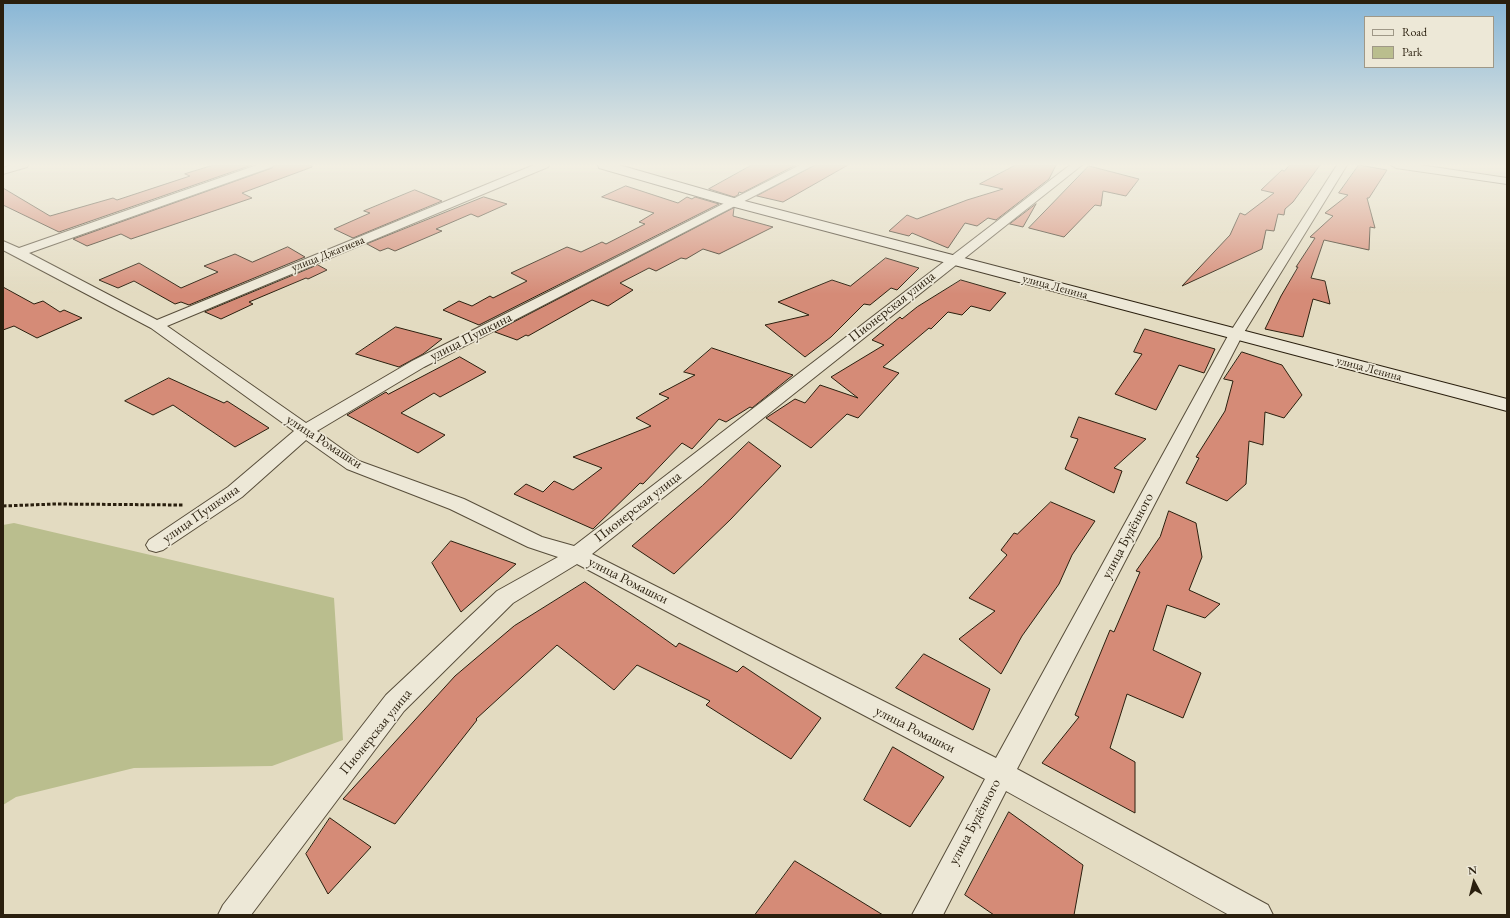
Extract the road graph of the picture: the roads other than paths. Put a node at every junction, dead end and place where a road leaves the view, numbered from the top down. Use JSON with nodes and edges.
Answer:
{"nodes":[{"id":1,"x":135,"y":208,"type":"edge"},
{"id":2,"x":440,"y":208,"type":"edge"},
{"id":3,"x":726,"y":208,"type":"edge"},
{"id":4,"x":754,"y":208,"type":"edge"},
{"id":5,"x":1021,"y":208,"type":"edge"},
{"id":6,"x":1315,"y":208,"type":"edge"},
{"id":7,"x":11,"y":248,"type":"edge"},
{"id":8,"x":953,"y":260,"type":"junction"},
{"id":9,"x":156,"y":325,"type":"junction"},
{"id":10,"x":1236,"y":334,"type":"junction"},
{"id":11,"x":1507,"y":405,"type":"edge"},
{"id":12,"x":305,"y":431,"type":"junction"},
{"id":13,"x":156,"y":545,"type":"dead end"},
{"id":14,"x":577,"y":555,"type":"junction"},
{"id":15,"x":1000,"y":774,"type":"junction"},
{"id":16,"x":233,"y":915,"type":"edge"},
{"id":17,"x":927,"y":915,"type":"edge"},
{"id":18,"x":1258,"y":915,"type":"edge"}],
"edges":[{"from":1,"to":7,"type":"street"},
{"from":2,"to":9,"type":"street","name":"улица Джатиева"},
{"from":3,"to":12,"type":"street","name":"улица Пушкина"},
{"from":4,"to":8,"type":"street","name":"улица Ленина"},
{"from":5,"to":8,"type":"street","name":"Пионерская улица"},
{"from":6,"to":10,"type":"street","name":"улица Будённого"},
{"from":7,"to":9,"type":"street","name":"улица Ромашки"},
{"from":8,"to":10,"type":"street","name":"улица Ленина"},
{"from":8,"to":14,"type":"street","name":"Пионерская улица"},
{"from":9,"to":12,"type":"street","name":"улица Ромашки"},
{"from":10,"to":11,"type":"street","name":"улица Ленина"},
{"from":10,"to":15,"type":"street","name":"улица Будённого"},
{"from":12,"to":13,"type":"street","name":"улица Пушкина"},
{"from":12,"to":14,"type":"street","name":"улица Ромашки"},
{"from":14,"to":15,"type":"street","name":"улица Ромашки"},
{"from":14,"to":16,"type":"street","name":"Пионерская улица"},
{"from":15,"to":17,"type":"street","name":"улица Будённого"},
{"from":15,"to":18,"type":"street","name":"улица Ромашки"}]}
